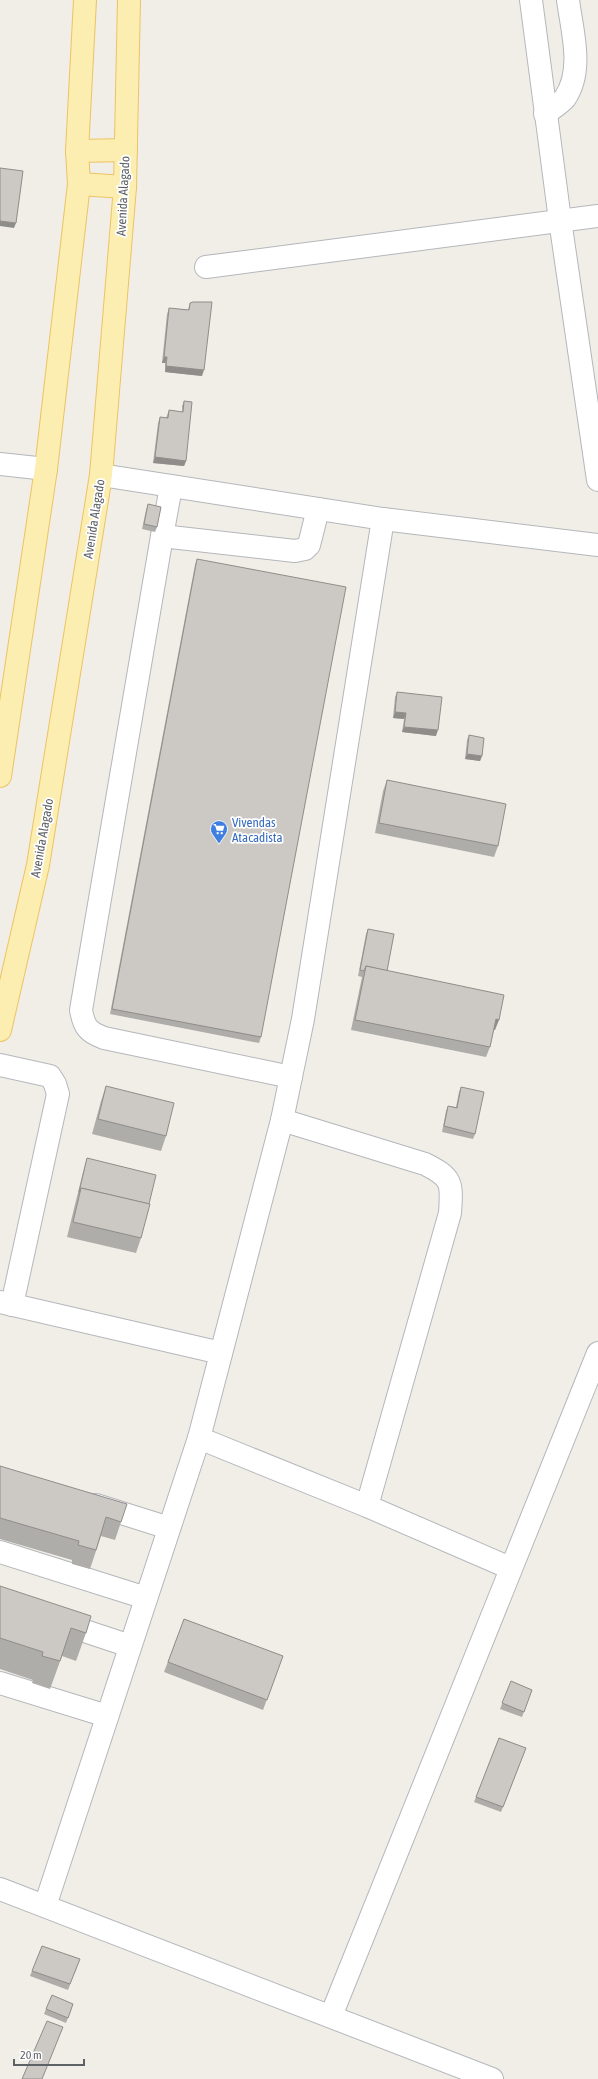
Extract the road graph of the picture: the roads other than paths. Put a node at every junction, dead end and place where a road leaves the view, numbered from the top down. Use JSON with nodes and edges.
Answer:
{"nodes":[{"id":1,"x":85,"y":0,"type":"edge"},
{"id":2,"x":129,"y":0,"type":"edge"},
{"id":3,"x":531,"y":0,"type":"edge"},
{"id":4,"x":568,"y":0,"type":"edge"},
{"id":5,"x":545,"y":114,"type":"junction"},
{"id":6,"x":126,"y":150,"type":"junction"},
{"id":7,"x":77,"y":151,"type":"junction"},
{"id":8,"x":79,"y":184,"type":"junction"},
{"id":9,"x":125,"y":187,"type":"junction"},
{"id":10,"x":598,"y":216,"type":"edge"},
{"id":11,"x":560,"y":220,"type":"junction"},
{"id":12,"x":206,"y":267,"type":"dead end"},
{"id":13,"x":0,"y":464,"type":"edge"},
{"id":14,"x":46,"y":469,"type":"junction"},
{"id":15,"x":101,"y":475,"type":"junction"},
{"id":16,"x":598,"y":480,"type":"edge"},
{"id":17,"x":171,"y":487,"type":"junction"},
{"id":18,"x":318,"y":509,"type":"junction"},
{"id":19,"x":383,"y":519,"type":"junction"},
{"id":20,"x":162,"y":536,"type":"junction"},
{"id":21,"x":598,"y":545,"type":"edge"},
{"id":22,"x":0,"y":775,"type":"edge"},
{"id":23,"x":0,"y":1030,"type":"edge"},
{"id":24,"x":0,"y":1065,"type":"edge"},
{"id":25,"x":291,"y":1077,"type":"junction"},
{"id":26,"x":282,"y":1120,"type":"junction"},
{"id":27,"x":6,"y":1303,"type":"edge"},
{"id":28,"x":221,"y":1353,"type":"junction"},
{"id":29,"x":598,"y":1353,"type":"edge"},
{"id":30,"x":199,"y":1438,"type":"junction"},
{"id":31,"x":74,"y":1498,"type":"edge"},
{"id":32,"x":367,"y":1506,"type":"junction"},
{"id":33,"x":169,"y":1528,"type":"junction"},
{"id":34,"x":0,"y":1552,"type":"edge"},
{"id":35,"x":510,"y":1568,"type":"junction"},
{"id":36,"x":146,"y":1598,"type":"junction"},
{"id":37,"x":0,"y":1603,"type":"edge"},
{"id":38,"x":130,"y":1646,"type":"junction"},
{"id":39,"x":0,"y":1684,"type":"edge"},
{"id":40,"x":107,"y":1716,"type":"junction"},
{"id":41,"x":0,"y":1889,"type":"edge"},
{"id":42,"x":45,"y":1906,"type":"junction"},
{"id":43,"x":331,"y":2016,"type":"junction"},
{"id":44,"x":492,"y":2079,"type":"edge"}],
"edges":[{"from":1,"to":7,"type":"main road"},
{"from":2,"to":6,"type":"main road","name":"Avenida Alagado"},
{"from":3,"to":5,"type":"street"},
{"from":4,"to":5,"type":"street"},
{"from":5,"to":11,"type":"street"},
{"from":6,"to":7,"type":"main road"},
{"from":6,"to":9,"type":"main road","name":"Avenida Alagado"},
{"from":7,"to":8,"type":"main road"},
{"from":8,"to":9,"type":"main road"},
{"from":8,"to":14,"type":"main road"},
{"from":9,"to":15,"type":"main road","name":"Avenida Alagado"},
{"from":10,"to":11,"type":"street"},
{"from":11,"to":12,"type":"street"},
{"from":11,"to":16,"type":"street"},
{"from":13,"to":14,"type":"street"},
{"from":14,"to":22,"type":"main road"},
{"from":15,"to":17,"type":"street"},
{"from":15,"to":23,"type":"main road","name":"Avenida Alagado"},
{"from":17,"to":18,"type":"street"},
{"from":17,"to":20,"type":"street"},
{"from":18,"to":19,"type":"street"},
{"from":18,"to":20,"type":"street"},
{"from":19,"to":21,"type":"street"},
{"from":19,"to":25,"type":"street"},
{"from":20,"to":25,"type":"street"},
{"from":24,"to":27,"type":"street"},
{"from":25,"to":26,"type":"street"},
{"from":26,"to":28,"type":"street"},
{"from":26,"to":32,"type":"street"},
{"from":27,"to":28,"type":"street"},
{"from":28,"to":30,"type":"street"},
{"from":29,"to":35,"type":"street"},
{"from":30,"to":32,"type":"street"},
{"from":30,"to":33,"type":"street"},
{"from":31,"to":33,"type":"street"},
{"from":32,"to":35,"type":"street"},
{"from":33,"to":36,"type":"street"},
{"from":34,"to":36,"type":"street"},
{"from":35,"to":43,"type":"street"},
{"from":36,"to":38,"type":"street"},
{"from":37,"to":38,"type":"street"},
{"from":38,"to":40,"type":"street"},
{"from":39,"to":40,"type":"street"},
{"from":40,"to":42,"type":"street"},
{"from":41,"to":42,"type":"street"},
{"from":42,"to":43,"type":"street"},
{"from":43,"to":44,"type":"street"}]}
